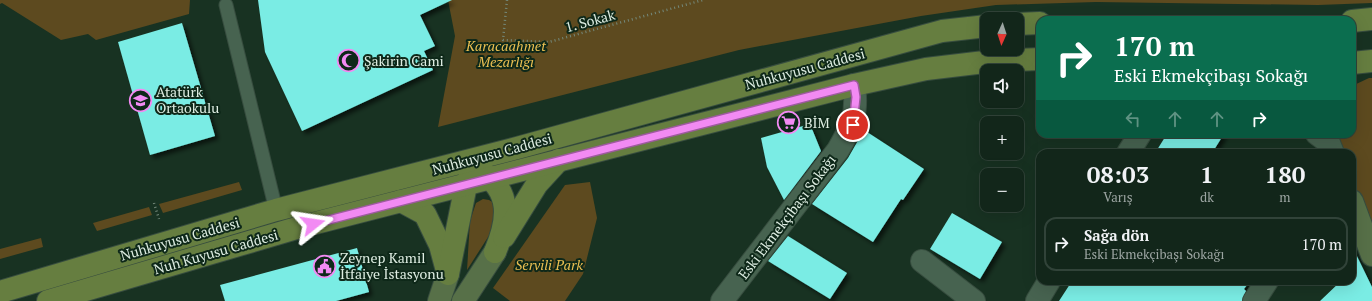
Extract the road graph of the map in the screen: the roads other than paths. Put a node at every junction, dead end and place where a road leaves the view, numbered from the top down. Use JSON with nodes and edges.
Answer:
{"nodes":[{"id":1,"x":226,"y":5,"type":"dead end"},
{"id":2,"x":1372,"y":19,"type":"edge"},
{"id":3,"x":1356,"y":21,"type":"edge"},
{"id":4,"x":1036,"y":23,"type":"edge"},
{"id":5,"x":1024,"y":24,"type":"edge"},
{"id":6,"x":980,"y":27,"type":"edge"},
{"id":7,"x":1036,"y":59,"type":"edge"},
{"id":8,"x":1372,"y":61,"type":"edge"},
{"id":9,"x":1356,"y":63,"type":"edge"},
{"id":10,"x":854,"y":85,"type":"junction"},
{"id":11,"x":1137,"y":138,"type":"edge"},
{"id":12,"x":1131,"y":149,"type":"edge"},
{"id":13,"x":559,"y":160,"type":"junction"},
{"id":14,"x":478,"y":171,"type":"junction"},
{"id":15,"x":401,"y":200,"type":"junction"},
{"id":16,"x":276,"y":210,"type":"junction"},
{"id":17,"x":1356,"y":212,"type":"edge"},
{"id":18,"x":313,"y":224,"type":"junction"},
{"id":19,"x":256,"y":241,"type":"junction"},
{"id":20,"x":495,"y":252,"type":"junction"},
{"id":21,"x":1372,"y":255,"type":"edge"},
{"id":22,"x":922,"y":261,"type":"dead end"},
{"id":23,"x":448,"y":274,"type":"junction"},
{"id":24,"x":1047,"y":285,"type":"edge"},
{"id":25,"x":1264,"y":285,"type":"edge"},
{"id":26,"x":0,"y":292,"type":"edge"},
{"id":27,"x":48,"y":301,"type":"edge"},
{"id":28,"x":439,"y":301,"type":"edge"},
{"id":29,"x":463,"y":301,"type":"edge"},
{"id":30,"x":722,"y":301,"type":"edge"},
{"id":31,"x":974,"y":301,"type":"edge"},
{"id":32,"x":1037,"y":301,"type":"edge"},
{"id":33,"x":1254,"y":301,"type":"edge"}],
"edges":[{"from":1,"to":16,"type":"lane"},
{"from":2,"to":3,"type":"main road"},
{"from":4,"to":5,"type":"main road"},
{"from":6,"to":14,"type":"main road","name":"Nuhkuyusu Caddesi"},
{"from":7,"to":10,"type":"main road","name":"Nuh Kuyusu Caddesi"},
{"from":8,"to":9,"type":"main road"},
{"from":10,"to":13,"type":"main road","name":"Nuh Kuyusu Caddesi"},
{"from":10,"to":30,"type":"street","name":"Eski Ekmekçibaşı Sokağı"},
{"from":11,"to":12,"type":"street"},
{"from":13,"to":14,"type":"main road","name":"Nuh Kuyusu Caddesi"},
{"from":13,"to":20,"type":"main road"},
{"from":14,"to":15,"type":"main road","name":"Nuh Kuyusu Caddesi"},
{"from":14,"to":16,"type":"main road","name":"Nuhkuyusu Caddesi"},
{"from":14,"to":20,"type":"main road"},
{"from":14,"to":23,"type":"main road"},
{"from":15,"to":18,"type":"main road","name":"Nuh Kuyusu Caddesi"},
{"from":15,"to":23,"type":"main road"},
{"from":16,"to":18,"type":"main road"},
{"from":16,"to":19,"type":"main road"},
{"from":16,"to":26,"type":"main road","name":"Nuhkuyusu Caddesi"},
{"from":17,"to":21,"type":"street"},
{"from":18,"to":19,"type":"main road","name":"Nuh Kuyusu Caddesi"},
{"from":19,"to":27,"type":"main road","name":"Nuh Kuyusu Caddesi"},
{"from":20,"to":29,"type":"street"},
{"from":22,"to":31,"type":"street"},
{"from":23,"to":28,"type":"street"},
{"from":24,"to":32,"type":"street"},
{"from":25,"to":33,"type":"street"}]}
